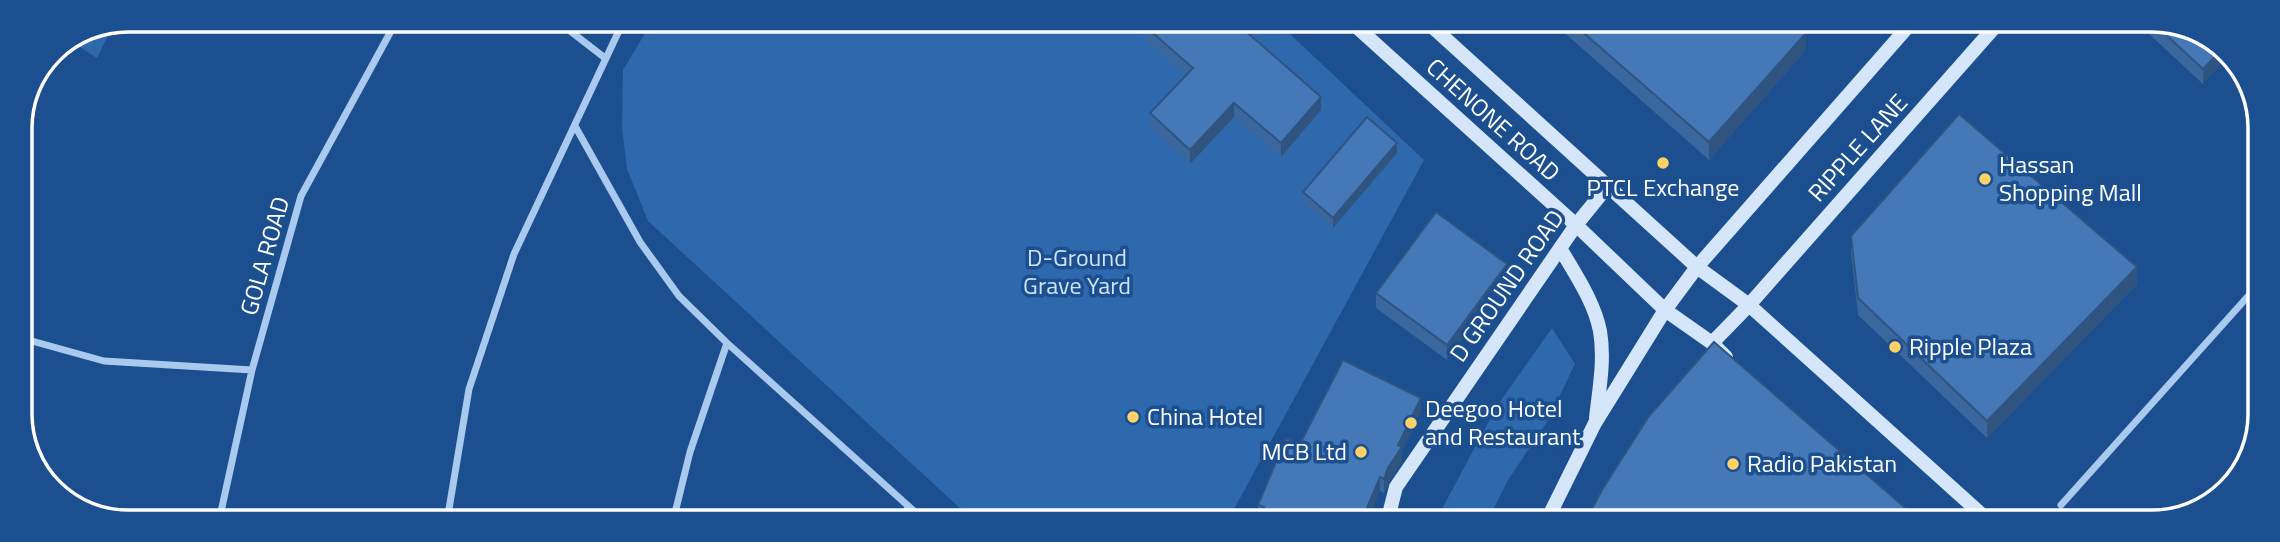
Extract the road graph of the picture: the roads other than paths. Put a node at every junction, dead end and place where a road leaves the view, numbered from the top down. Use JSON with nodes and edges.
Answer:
{"nodes":[{"id":1,"x":390,"y":32,"type":"edge"},
{"id":2,"x":571,"y":32,"type":"edge"},
{"id":3,"x":618,"y":32,"type":"edge"},
{"id":4,"x":1362,"y":32,"type":"edge"},
{"id":5,"x":1439,"y":32,"type":"edge"},
{"id":6,"x":1903,"y":32,"type":"edge"},
{"id":7,"x":1990,"y":32,"type":"edge"},
{"id":8,"x":605,"y":58,"type":"junction"},
{"id":9,"x":575,"y":126,"type":"junction"},
{"id":10,"x":1607,"y":187,"type":"junction"},
{"id":11,"x":1576,"y":225,"type":"junction"},
{"id":12,"x":1560,"y":248,"type":"junction"},
{"id":13,"x":1697,"y":267,"type":"junction"},
{"id":14,"x":2248,"y":296,"type":"edge"},
{"id":15,"x":1749,"y":305,"type":"junction"},
{"id":16,"x":1665,"y":310,"type":"junction"},
{"id":17,"x":31,"y":341,"type":"edge"},
{"id":18,"x":727,"y":343,"type":"junction"},
{"id":19,"x":1712,"y":343,"type":"junction"},
{"id":20,"x":1735,"y":366,"type":"edge"},
{"id":21,"x":252,"y":370,"type":"junction"},
{"id":22,"x":1595,"y":423,"type":"junction"},
{"id":23,"x":2061,"y":505,"type":"dead end"},
{"id":24,"x":908,"y":506,"type":"junction"},
{"id":25,"x":221,"y":510,"type":"edge"},
{"id":26,"x":449,"y":510,"type":"edge"},
{"id":27,"x":676,"y":510,"type":"edge"},
{"id":28,"x":907,"y":510,"type":"edge"},
{"id":29,"x":912,"y":510,"type":"edge"},
{"id":30,"x":1390,"y":510,"type":"edge"},
{"id":31,"x":1552,"y":510,"type":"edge"},
{"id":32,"x":1977,"y":510,"type":"edge"}],
"edges":[{"from":1,"to":21,"type":"street","name":"GOLA ROAD"},
{"from":2,"to":8,"type":"street"},
{"from":3,"to":8,"type":"street"},
{"from":4,"to":11,"type":"street","name":"CHENONE ROAD"},
{"from":5,"to":10,"type":"street","name":"CHENONE ROAD"},
{"from":6,"to":13,"type":"street","name":"RIPPLE LANE"},
{"from":7,"to":15,"type":"street","name":"RIPPLE LANE"},
{"from":8,"to":9,"type":"street"},
{"from":9,"to":18,"type":"street"},
{"from":9,"to":26,"type":"street"},
{"from":10,"to":11,"type":"street","name":"D GROUND ROAD"},
{"from":10,"to":13,"type":"street","name":"CHENONE ROAD"},
{"from":11,"to":12,"type":"street","name":"D GROUND ROAD"},
{"from":11,"to":16,"type":"street","name":"CHENONE ROAD"},
{"from":12,"to":22,"type":"street"},
{"from":12,"to":30,"type":"street","name":"D GROUND ROAD"},
{"from":13,"to":15,"type":"street","name":"CHENONE ROAD"},
{"from":13,"to":16,"type":"street","name":"RIPPLE LANE"},
{"from":14,"to":23,"type":"street"},
{"from":15,"to":19,"type":"street","name":"RIPPLE LANE"},
{"from":15,"to":32,"type":"street","name":"CHENONE ROAD"},
{"from":16,"to":19,"type":"street","name":"CHENONE ROAD"},
{"from":16,"to":22,"type":"street","name":"RIPPLE LANE"},
{"from":17,"to":21,"type":"street"},
{"from":18,"to":24,"type":"street"},
{"from":18,"to":27,"type":"street"},
{"from":19,"to":20,"type":"street","name":"CHENONE ROAD"},
{"from":21,"to":25,"type":"street","name":"GOLA ROAD"},
{"from":22,"to":31,"type":"street"},
{"from":24,"to":28,"type":"street"},
{"from":24,"to":29,"type":"street"}]}
